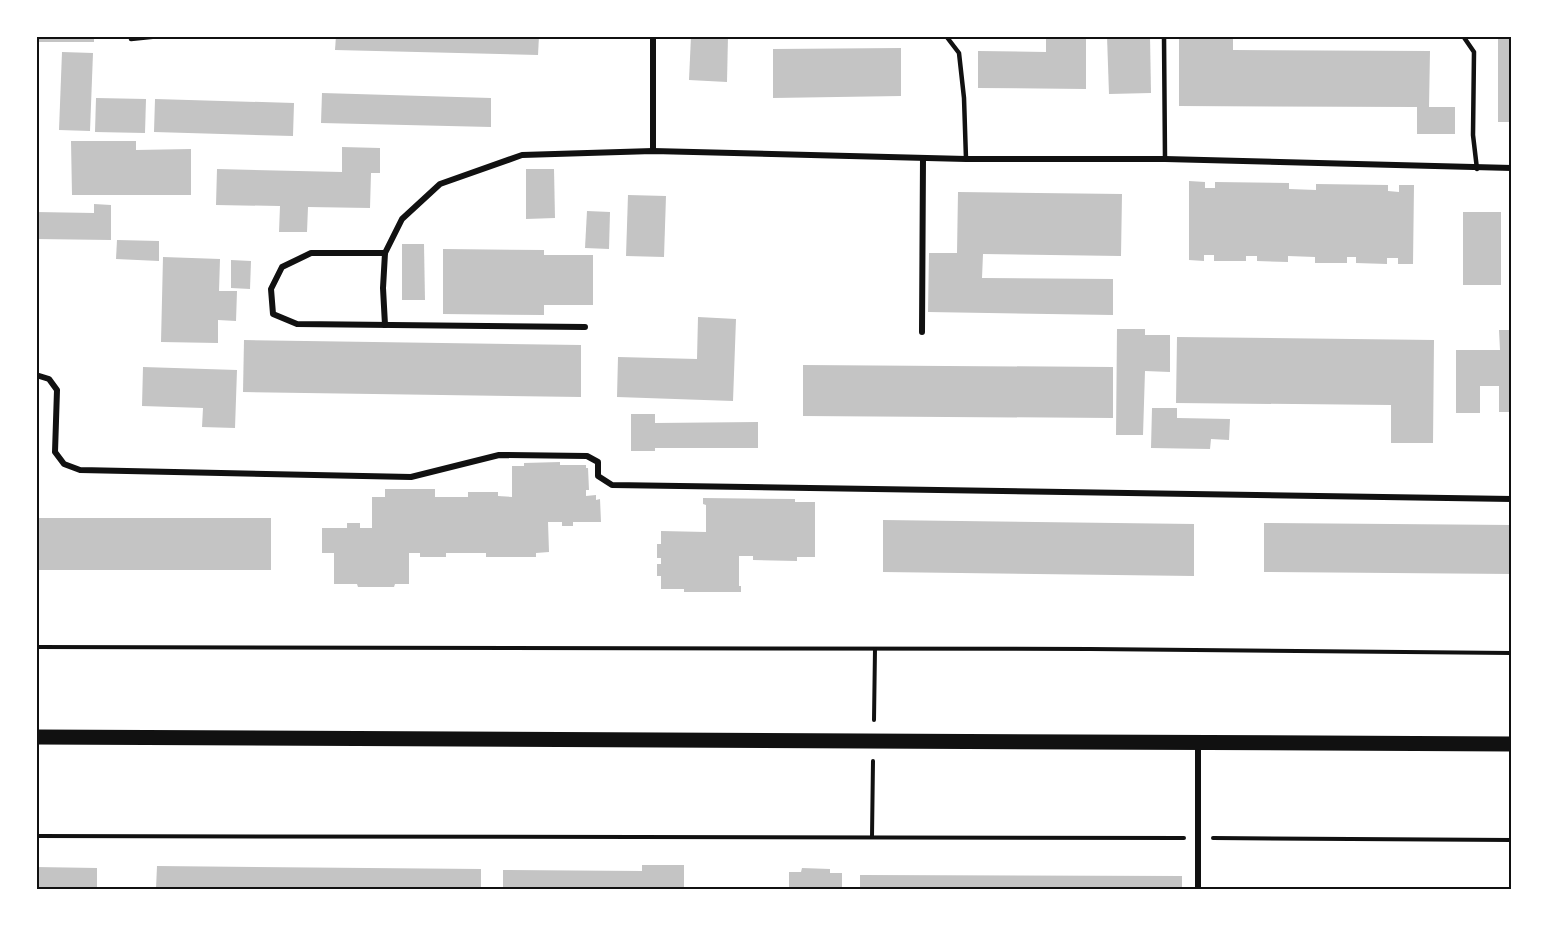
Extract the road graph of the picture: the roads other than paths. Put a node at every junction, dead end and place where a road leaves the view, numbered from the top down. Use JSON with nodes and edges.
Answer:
{"nodes":[{"id":1,"x":160,"y":36,"type":"edge"},
{"id":2,"x":653,"y":36,"type":"edge"},
{"id":3,"x":946,"y":36,"type":"edge"},
{"id":4,"x":1164,"y":36,"type":"edge"},
{"id":5,"x":1463,"y":36,"type":"edge"},
{"id":6,"x":130,"y":39,"type":"dead end"},
{"id":7,"x":653,"y":151,"type":"junction"},
{"id":8,"x":923,"y":158,"type":"junction"},
{"id":9,"x":966,"y":159,"type":"junction"},
{"id":10,"x":1165,"y":159,"type":"junction"},
{"id":11,"x":1512,"y":168,"type":"edge"},
{"id":12,"x":1477,"y":169,"type":"junction"},
{"id":13,"x":385,"y":253,"type":"junction"},
{"id":14,"x":385,"y":325,"type":"junction"},
{"id":15,"x":585,"y":327,"type":"dead end"},
{"id":16,"x":922,"y":332,"type":"dead end"},
{"id":17,"x":36,"y":375,"type":"edge"},
{"id":18,"x":1512,"y":499,"type":"edge"},
{"id":19,"x":36,"y":737,"type":"edge"},
{"id":20,"x":1198,"y":743,"type":"junction"},
{"id":21,"x":1512,"y":744,"type":"edge"},
{"id":22,"x":1198,"y":889,"type":"edge"}],
"edges":[{"from":1,"to":6,"type":"lane"},
{"from":2,"to":7,"type":"street"},
{"from":3,"to":9,"type":"lane"},
{"from":4,"to":10,"type":"lane"},
{"from":5,"to":12,"type":"lane"},
{"from":7,"to":8,"type":"street"},
{"from":7,"to":13,"type":"street"},
{"from":8,"to":9,"type":"street"},
{"from":8,"to":16,"type":"street"},
{"from":9,"to":10,"type":"street"},
{"from":10,"to":12,"type":"street"},
{"from":11,"to":12,"type":"street"},
{"from":13,"to":14,"type":"street"},
{"from":13,"to":14,"type":"street"},
{"from":14,"to":15,"type":"street"},
{"from":17,"to":18,"type":"street"},
{"from":19,"to":20,"type":"main road"},
{"from":20,"to":21,"type":"main road"},
{"from":20,"to":22,"type":"street"}]}
